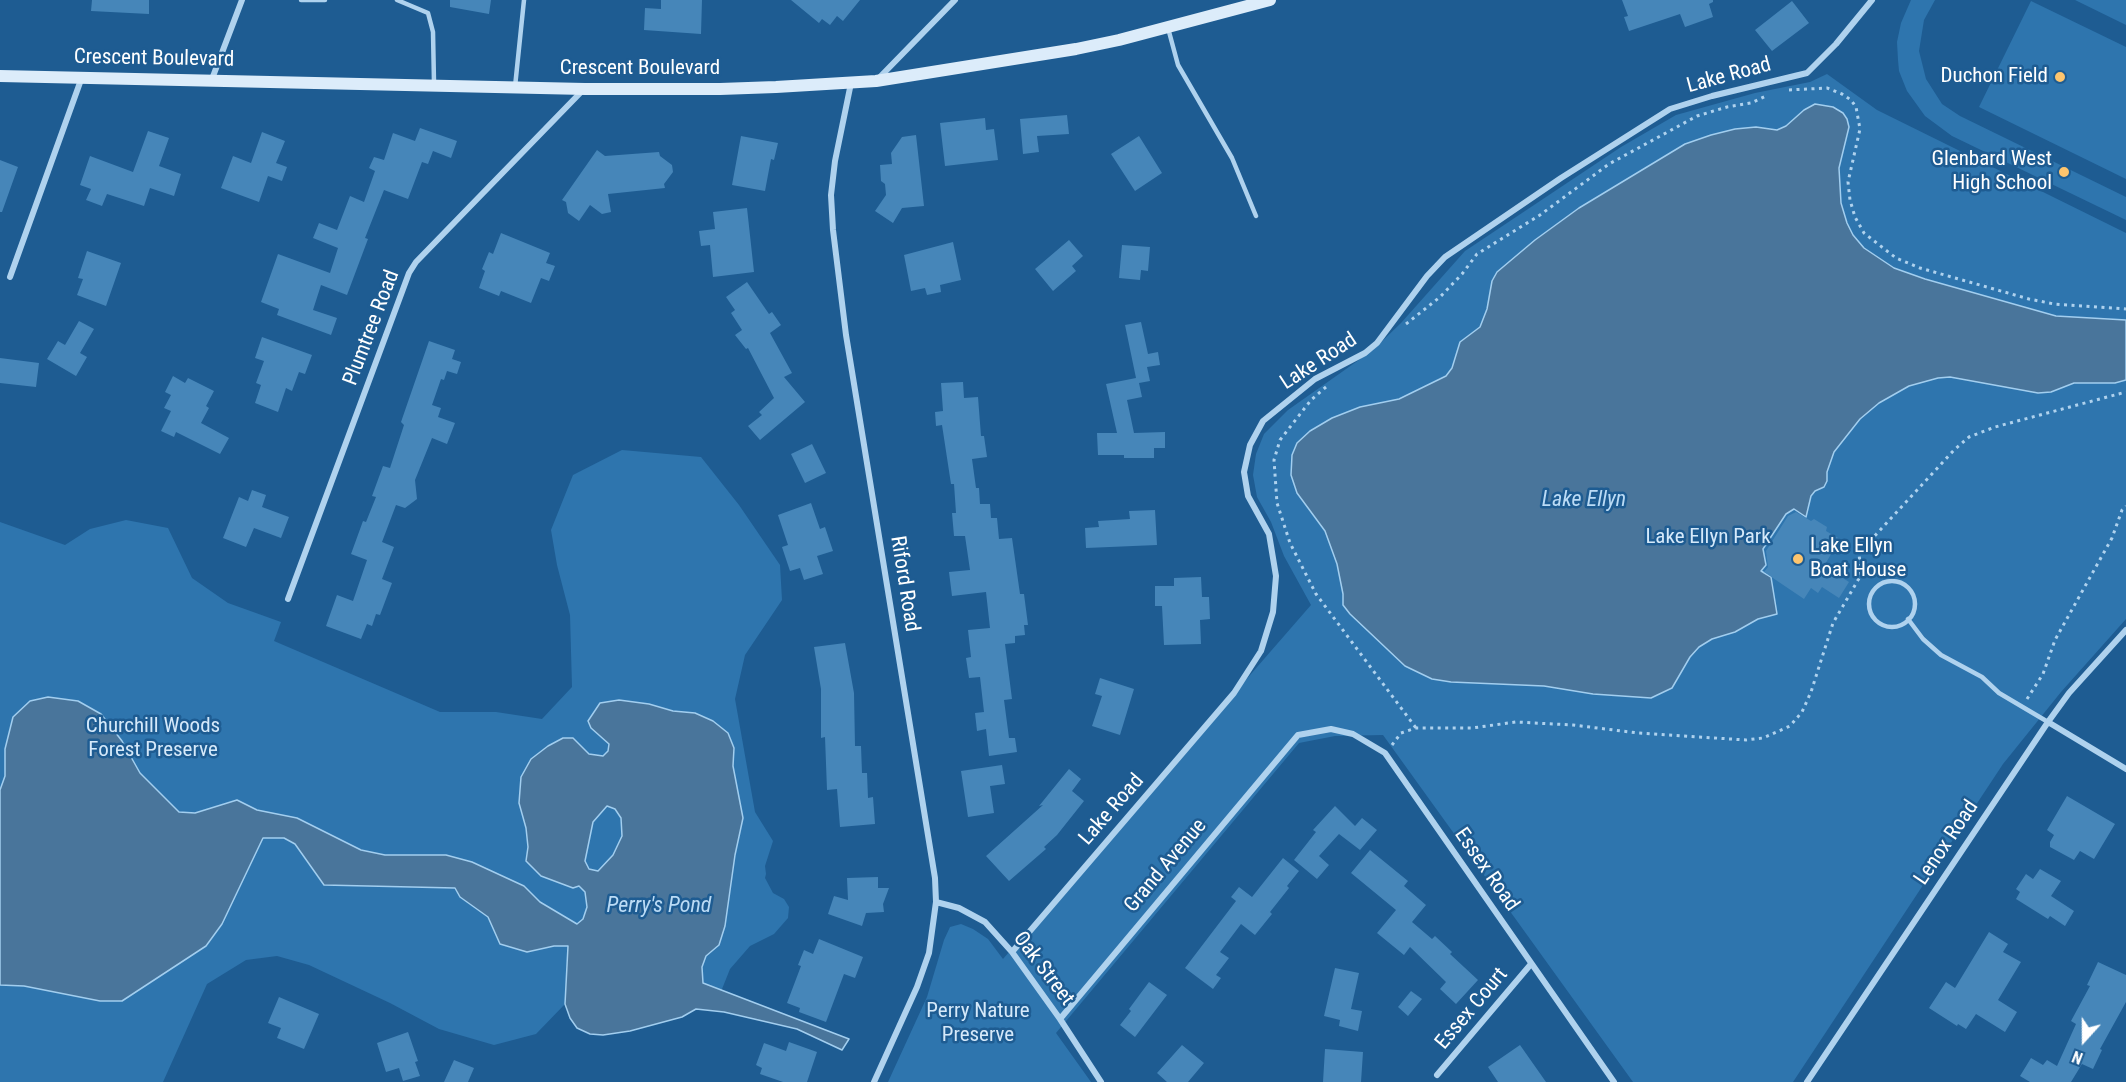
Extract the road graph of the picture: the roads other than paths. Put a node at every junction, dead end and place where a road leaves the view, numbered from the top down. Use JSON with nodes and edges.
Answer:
{"nodes":[{"id":1,"x":242,"y":0,"type":"edge"},
{"id":2,"x":301,"y":0,"type":"edge"},
{"id":3,"x":325,"y":0,"type":"edge"},
{"id":4,"x":397,"y":0,"type":"edge"},
{"id":5,"x":524,"y":0,"type":"edge"},
{"id":6,"x":955,"y":0,"type":"edge"},
{"id":7,"x":1270,"y":0,"type":"edge"},
{"id":8,"x":1872,"y":0,"type":"edge"},
{"id":9,"x":1168,"y":28,"type":"junction"},
{"id":10,"x":0,"y":76,"type":"edge"},
{"id":11,"x":82,"y":77,"type":"junction"},
{"id":12,"x":212,"y":79,"type":"junction"},
{"id":13,"x":876,"y":81,"type":"junction"},
{"id":14,"x":851,"y":82,"type":"junction"},
{"id":15,"x":434,"y":86,"type":"junction"},
{"id":16,"x":514,"y":87,"type":"junction"},
{"id":17,"x":585,"y":89,"type":"junction"},
{"id":18,"x":1256,"y":216,"type":"dead end"},
{"id":19,"x":10,"y":277,"type":"dead end"},
{"id":20,"x":288,"y":599,"type":"dead end"},
{"id":21,"x":1908,"y":619,"type":"junction"},
{"id":22,"x":2126,"y":630,"type":"edge"},
{"id":23,"x":2048,"y":722,"type":"junction"},
{"id":24,"x":1298,"y":735,"type":"joint"},
{"id":25,"x":2126,"y":769,"type":"edge"},
{"id":26,"x":936,"y":902,"type":"junction"},
{"id":27,"x":1012,"y":952,"type":"junction"},
{"id":28,"x":1531,"y":964,"type":"junction"},
{"id":29,"x":1060,"y":1019,"type":"junction"},
{"id":30,"x":1437,"y":1075,"type":"dead end"},
{"id":31,"x":874,"y":1082,"type":"edge"},
{"id":32,"x":1101,"y":1082,"type":"edge"},
{"id":33,"x":1614,"y":1082,"type":"edge"},
{"id":34,"x":1807,"y":1082,"type":"edge"}],
"edges":[{"from":1,"to":12,"type":"street"},
{"from":2,"to":3,"type":"lane"},
{"from":4,"to":15,"type":"lane"},
{"from":5,"to":16,"type":"lane"},
{"from":6,"to":13,"type":"street"},
{"from":7,"to":9,"type":"street","name":"Crescent Boulevard"},
{"from":8,"to":27,"type":"street","name":"Lake Road"},
{"from":9,"to":13,"type":"street","name":"Crescent Boulevard"},
{"from":9,"to":18,"type":"lane"},
{"from":10,"to":11,"type":"street","name":"Crescent Boulevard"},
{"from":11,"to":12,"type":"street","name":"Crescent Boulevard"},
{"from":11,"to":19,"type":"street"},
{"from":12,"to":15,"type":"street","name":"Crescent Boulevard"},
{"from":13,"to":14,"type":"street","name":"Crescent Boulevard"},
{"from":14,"to":17,"type":"street","name":"Crescent Boulevard"},
{"from":14,"to":26,"type":"street","name":"Riford Road"},
{"from":15,"to":16,"type":"street","name":"Crescent Boulevard"},
{"from":16,"to":17,"type":"street","name":"Crescent Boulevard"},
{"from":17,"to":20,"type":"street","name":"Plumtree Road"},
{"from":21,"to":21,"type":"lane"},
{"from":21,"to":23,"type":"lane"},
{"from":22,"to":23,"type":"street","name":"Lenox Road"},
{"from":23,"to":25,"type":"street"},
{"from":23,"to":34,"type":"street","name":"Lenox Road"},
{"from":24,"to":28,"type":"street","name":"Essex Road"},
{"from":24,"to":29,"type":"street","name":"Grand Avenue"},
{"from":26,"to":27,"type":"street","name":"Oak Street"},
{"from":26,"to":31,"type":"street","name":"Riford Road"},
{"from":27,"to":29,"type":"street","name":"Oak Street"},
{"from":28,"to":30,"type":"street","name":"Essex Court"},
{"from":28,"to":33,"type":"street","name":"Essex Road"},
{"from":29,"to":32,"type":"street","name":"Oak Street"}]}
